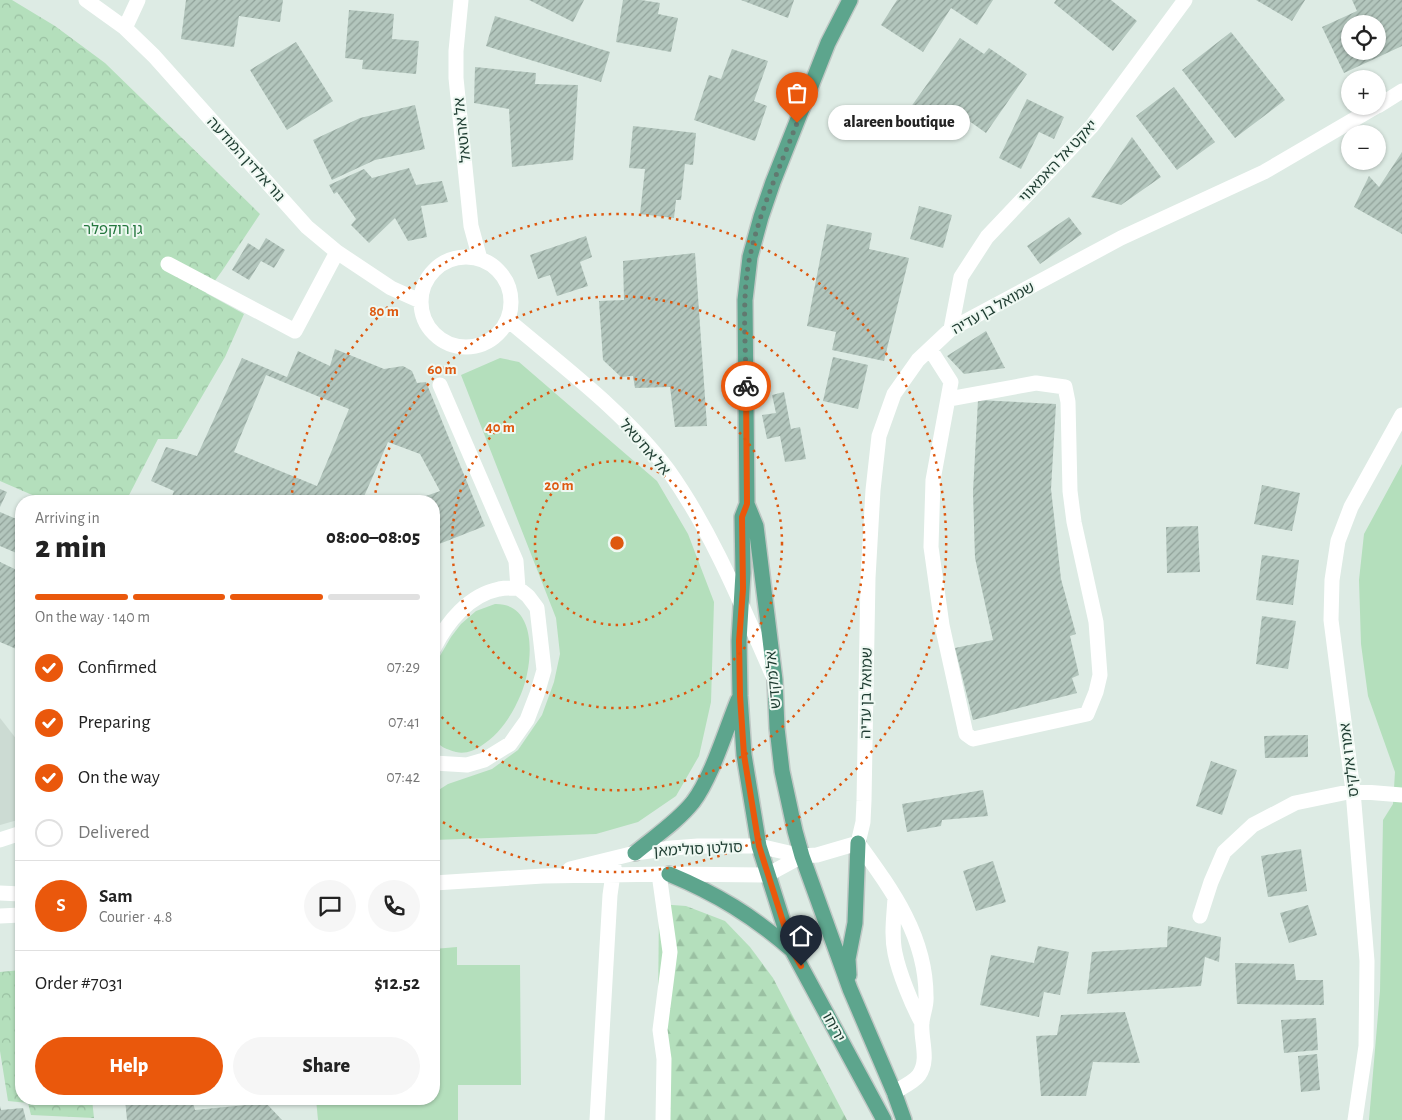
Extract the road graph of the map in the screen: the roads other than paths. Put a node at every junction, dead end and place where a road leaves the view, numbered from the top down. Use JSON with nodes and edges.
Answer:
{"nodes":[{"id":1,"x":86,"y":0,"type":"edge"},
{"id":2,"x":138,"y":0,"type":"edge"},
{"id":3,"x":462,"y":0,"type":"edge"},
{"id":4,"x":850,"y":0,"type":"edge"},
{"id":5,"x":1185,"y":0,"type":"edge"},
{"id":6,"x":125,"y":28,"type":"junction"},
{"id":7,"x":1402,"y":92,"type":"edge"},
{"id":8,"x":1386,"y":101,"type":"edge"},
{"id":9,"x":1362,"y":115,"type":"edge"},
{"id":10,"x":337,"y":252,"type":"junction"},
{"id":11,"x":480,"y":259,"type":"junction"},
{"id":12,"x":168,"y":264,"type":"dead end"},
{"id":13,"x":420,"y":301,"type":"junction"},
{"id":14,"x":508,"y":320,"type":"junction"},
{"id":15,"x":951,"y":329,"type":"junction"},
{"id":16,"x":930,"y":350,"type":"junction"},
{"id":17,"x":440,"y":385,"type":"dead end"},
{"id":18,"x":949,"y":399,"type":"junction"},
{"id":19,"x":1402,"y":415,"type":"edge"},
{"id":20,"x":747,"y":504,"type":"junction"},
{"id":21,"x":518,"y":588,"type":"junction"},
{"id":22,"x":742,"y":606,"type":"junction"},
{"id":23,"x":440,"y":637,"type":"edge"},
{"id":24,"x":775,"y":680,"type":"junction"},
{"id":25,"x":740,"y":696,"type":"junction"},
{"id":26,"x":440,"y":764,"type":"edge"},
{"id":27,"x":1353,"y":791,"type":"junction"},
{"id":28,"x":1402,"y":795,"type":"edge"},
{"id":29,"x":15,"y":836,"type":"edge"},
{"id":30,"x":0,"y":840,"type":"edge"},
{"id":31,"x":858,"y":843,"type":"junction"},
{"id":32,"x":759,"y":846,"type":"junction"},
{"id":33,"x":635,"y":853,"type":"junction"},
{"id":34,"x":802,"y":856,"type":"junction"},
{"id":35,"x":615,"y":858,"type":"junction"},
{"id":36,"x":664,"y":874,"type":"junction"},
{"id":37,"x":614,"y":875,"type":"junction"},
{"id":38,"x":767,"y":875,"type":"junction"},
{"id":39,"x":543,"y":876,"type":"junction"},
{"id":40,"x":440,"y":883,"type":"edge"},
{"id":41,"x":0,"y":893,"type":"edge"},
{"id":42,"x":15,"y":894,"type":"edge"},
{"id":43,"x":895,"y":898,"type":"junction"},
{"id":44,"x":15,"y":915,"type":"edge"},
{"id":45,"x":0,"y":916,"type":"edge"},
{"id":46,"x":1200,"y":916,"type":"dead end"},
{"id":47,"x":792,"y":950,"type":"junction"},
{"id":48,"x":850,"y":989,"type":"junction"},
{"id":49,"x":922,"y":1023,"type":"junction"},
{"id":50,"x":894,"y":1092,"type":"junction"},
{"id":51,"x":597,"y":1120,"type":"edge"},
{"id":52,"x":663,"y":1120,"type":"edge"},
{"id":53,"x":884,"y":1120,"type":"edge"},
{"id":54,"x":904,"y":1120,"type":"edge"},
{"id":55,"x":1355,"y":1120,"type":"edge"}],
"edges":[{"from":1,"to":6,"type":"street","name":"נור אלדין המודעה"},
{"from":2,"to":6,"type":"street"},
{"from":3,"to":11,"type":"street","name":"אל אהטאל"},
{"from":4,"to":20,"type":"main road","name":"אל מקדש"},
{"from":5,"to":15,"type":"street","name":"יאקט אל האמאווי"},
{"from":6,"to":10,"type":"street","name":"נור אלדין המודעה"},
{"from":7,"to":8,"type":"street","name":"שמואל בן עדיה"},
{"from":9,"to":15,"type":"street","name":"שמואל בן עדיה"},
{"from":10,"to":12,"type":"street"},
{"from":10,"to":13,"type":"street","name":"נור אלדין המודעה"},
{"from":11,"to":13,"type":"street"},
{"from":11,"to":14,"type":"street"},
{"from":13,"to":14,"type":"street"},
{"from":14,"to":22,"type":"street","name":"אל אח'טאל"},
{"from":15,"to":16,"type":"street","name":"שמואל בן עדיה"},
{"from":16,"to":18,"type":"street"},
{"from":16,"to":31,"type":"street","name":"שמואל בן עדיה"},
{"from":17,"to":21,"type":"street"},
{"from":18,"to":18,"type":"street"},
{"from":19,"to":27,"type":"street","name":"אמרו אלקיס"},
{"from":20,"to":22,"type":"main road","name":"אל מקדש"},
{"from":20,"to":24,"type":"main road","name":"אל מקדש"},
{"from":21,"to":23,"type":"street"},
{"from":21,"to":26,"type":"street"},
{"from":22,"to":24,"type":"street"},
{"from":22,"to":25,"type":"main road","name":"אל מקדש"},
{"from":24,"to":34,"type":"main road","name":"אל מקדש"},
{"from":25,"to":32,"type":"main road","name":"אל מקדש"},
{"from":25,"to":33,"type":"main road"},
{"from":27,"to":28,"type":"street"},
{"from":27,"to":46,"type":"street"},
{"from":27,"to":55,"type":"street","name":"אמרו אלקיס"},
{"from":29,"to":30,"type":"street"},
{"from":31,"to":34,"type":"street"},
{"from":31,"to":43,"type":"street"},
{"from":31,"to":48,"type":"main road"},
{"from":32,"to":33,"type":"street","name":"סולטן סולימאן"},
{"from":32,"to":34,"type":"street","name":"סולטן סולימאן"},
{"from":32,"to":38,"type":"main road","name":"יריחו"},
{"from":33,"to":35,"type":"street","name":"סולטן סולימאן"},
{"from":34,"to":38,"type":"street","name":"סולטן סולימאן"},
{"from":34,"to":48,"type":"main road","name":"יריחו"},
{"from":35,"to":37,"type":"street"},
{"from":35,"to":39,"type":"street","name":"סולטן סולימאן"},
{"from":36,"to":37,"type":"street","name":"סולטן סולימאן"},
{"from":36,"to":38,"type":"street","name":"סולטן סולימאן"},
{"from":36,"to":47,"type":"main road"},
{"from":36,"to":52,"type":"street"},
{"from":37,"to":39,"type":"street","name":"סולטן סולימאן"},
{"from":37,"to":51,"type":"street"},
{"from":38,"to":47,"type":"main road","name":"יריחו"},
{"from":39,"to":40,"type":"street","name":"סולטן סולימאן"},
{"from":41,"to":42,"type":"street"},
{"from":43,"to":49,"type":"street"},
{"from":43,"to":49,"type":"street"},
{"from":44,"to":45,"type":"street"},
{"from":47,"to":53,"type":"main road","name":"יריחו"},
{"from":48,"to":50,"type":"main road","name":"יריחו"},
{"from":49,"to":50,"type":"street"},
{"from":50,"to":54,"type":"main road","name":"יריחו"}]}
